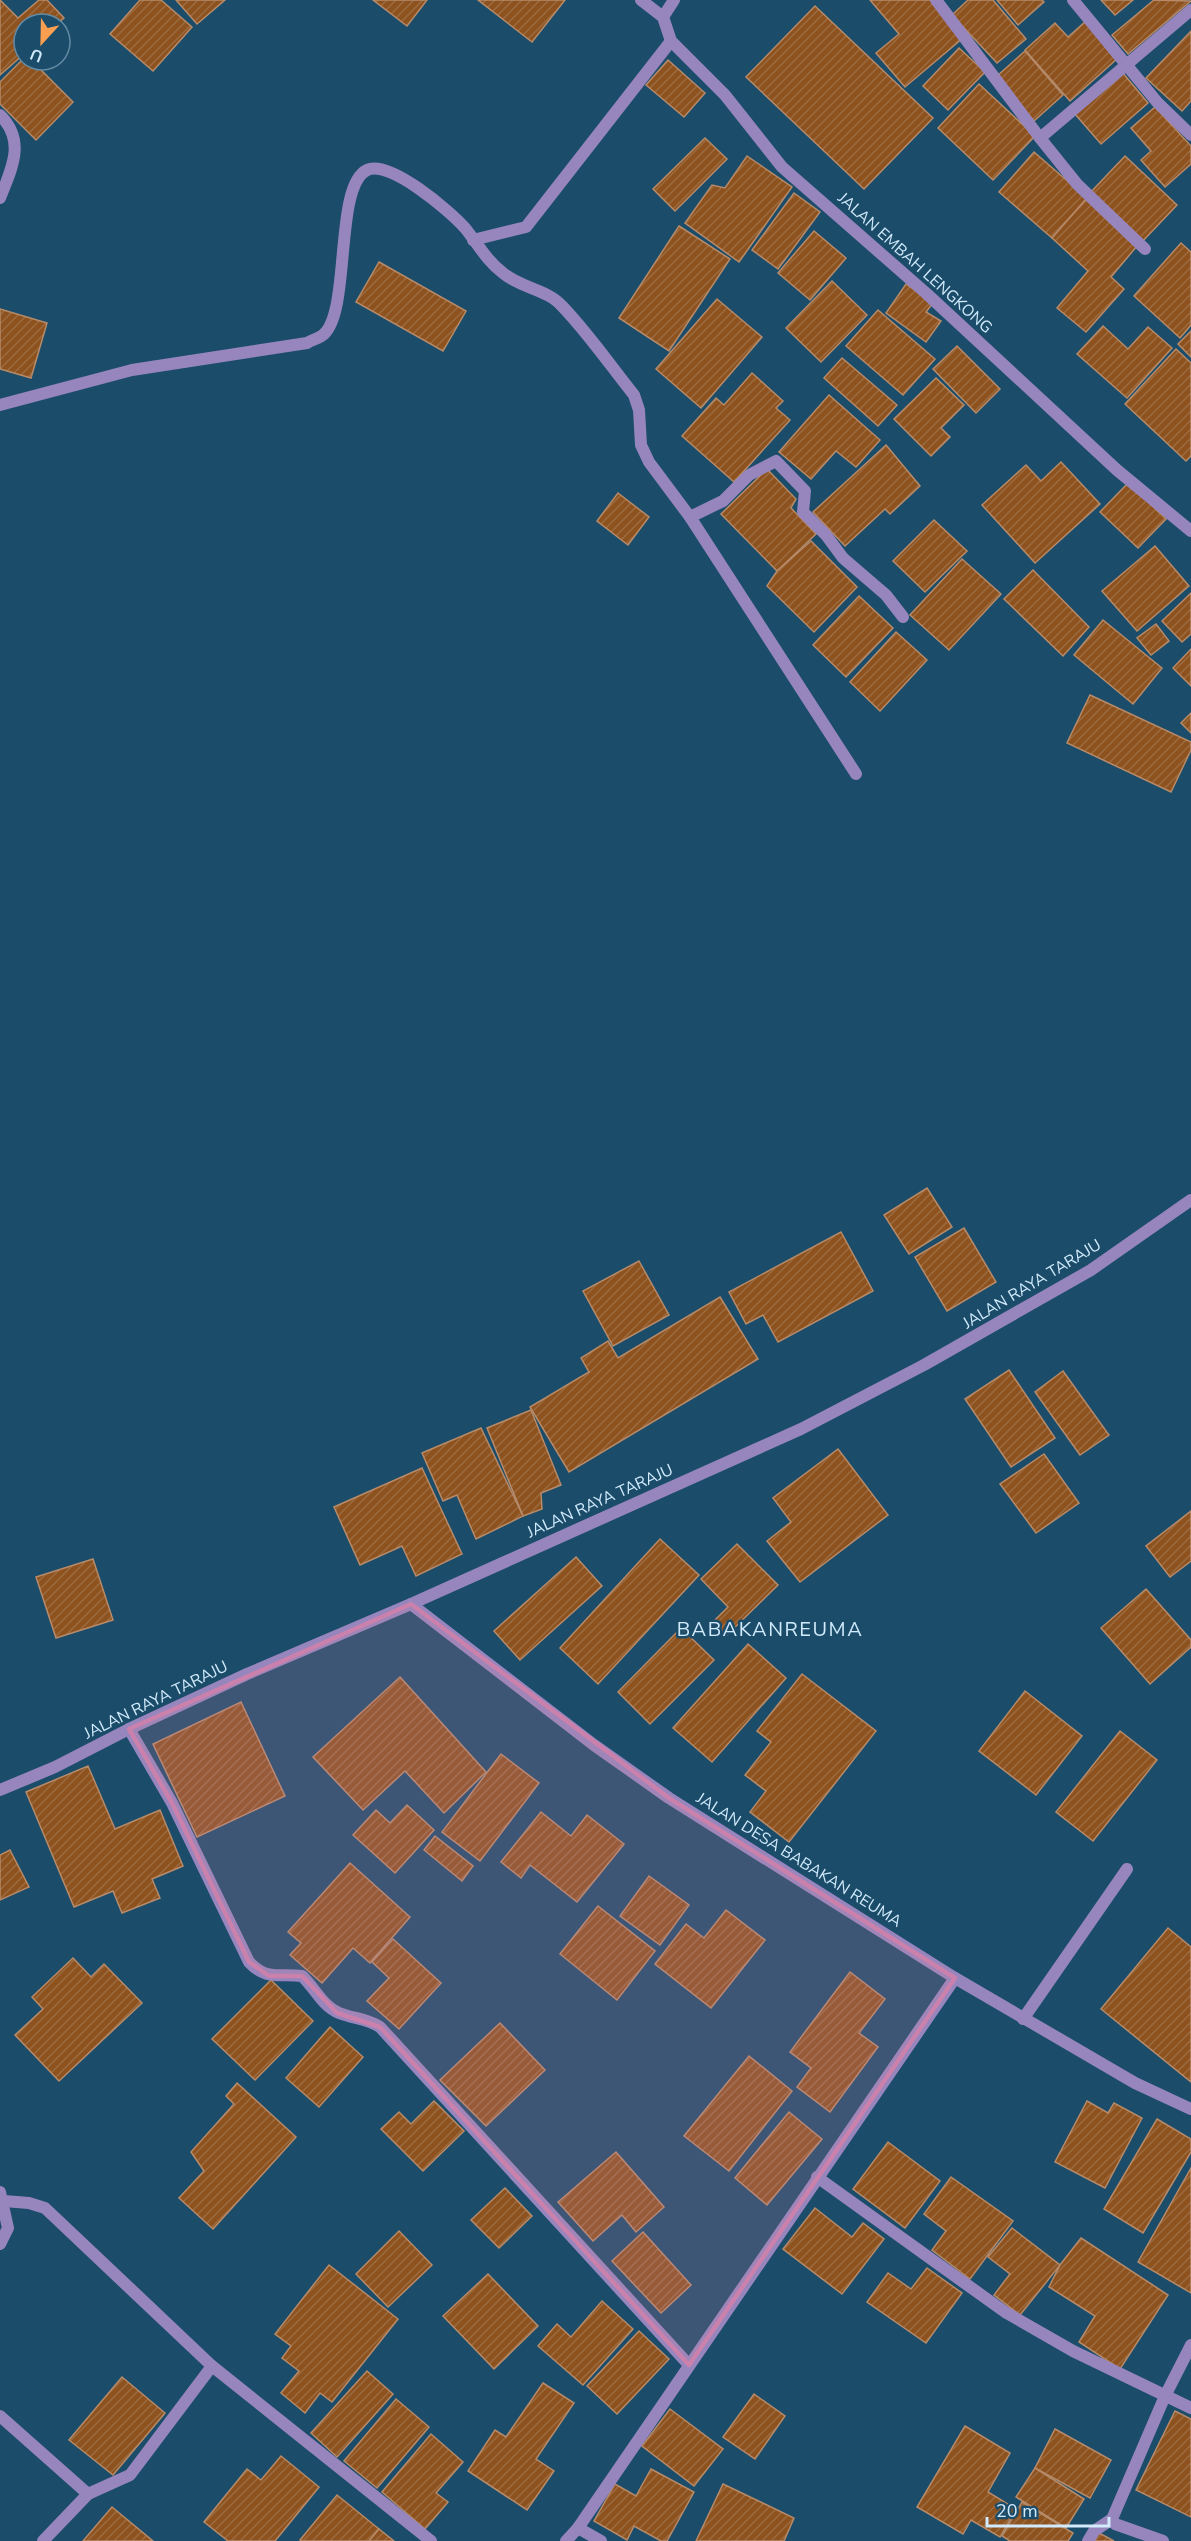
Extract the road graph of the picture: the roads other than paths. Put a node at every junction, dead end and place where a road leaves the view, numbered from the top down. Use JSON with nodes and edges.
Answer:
{"nodes":[{"id":1,"x":641,"y":0,"type":"edge"},
{"id":2,"x":674,"y":0,"type":"edge"},
{"id":3,"x":936,"y":0,"type":"edge"},
{"id":4,"x":1073,"y":0,"type":"edge"},
{"id":5,"x":1191,"y":10,"type":"edge"},
{"id":6,"x":663,"y":17,"type":"junction"},
{"id":7,"x":671,"y":41,"type":"junction"},
{"id":8,"x":1127,"y":65,"type":"junction"},
{"id":9,"x":0,"y":115,"type":"edge"},
{"id":10,"x":1191,"y":135,"type":"edge"},
{"id":11,"x":1040,"y":138,"type":"junction"},
{"id":12,"x":0,"y":198,"type":"edge"},
{"id":13,"x":473,"y":240,"type":"junction"},
{"id":14,"x":1145,"y":249,"type":"dead end"},
{"id":15,"x":0,"y":405,"type":"edge"},
{"id":16,"x":690,"y":517,"type":"junction"},
{"id":17,"x":1191,"y":531,"type":"edge"},
{"id":18,"x":903,"y":617,"type":"dead end"},
{"id":19,"x":856,"y":774,"type":"dead end"},
{"id":20,"x":1191,"y":1200,"type":"edge"},
{"id":21,"x":411,"y":1604,"type":"junction"},
{"id":22,"x":129,"y":1729,"type":"junction"},
{"id":23,"x":0,"y":1790,"type":"edge"},
{"id":24,"x":1127,"y":1869,"type":"dead end"},
{"id":25,"x":955,"y":1978,"type":"junction"},
{"id":26,"x":1023,"y":2019,"type":"junction"},
{"id":27,"x":1191,"y":2109,"type":"edge"},
{"id":28,"x":817,"y":2176,"type":"junction"},
{"id":29,"x":2,"y":2197,"type":"edge"},
{"id":30,"x":0,"y":2244,"type":"edge"},
{"id":31,"x":1191,"y":2345,"type":"edge"},
{"id":32,"x":689,"y":2365,"type":"junction"},
{"id":33,"x":212,"y":2366,"type":"junction"},
{"id":34,"x":1165,"y":2396,"type":"junction"},
{"id":35,"x":1191,"y":2408,"type":"edge"},
{"id":36,"x":0,"y":2416,"type":"edge"},
{"id":37,"x":88,"y":2494,"type":"junction"},
{"id":38,"x":1112,"y":2519,"type":"junction"},
{"id":39,"x":578,"y":2528,"type":"junction"},
{"id":40,"x":43,"y":2541,"type":"edge"},
{"id":41,"x":431,"y":2541,"type":"edge"},
{"id":42,"x":566,"y":2541,"type":"edge"},
{"id":43,"x":601,"y":2541,"type":"edge"},
{"id":44,"x":1088,"y":2541,"type":"edge"},
{"id":45,"x":1163,"y":2541,"type":"edge"}],
"edges":[{"from":1,"to":6,"type":"street"},
{"from":2,"to":6,"type":"street"},
{"from":3,"to":11,"type":"street"},
{"from":4,"to":8,"type":"street"},
{"from":5,"to":8,"type":"street"},
{"from":6,"to":7,"type":"street","name":"JALAN EMBAH LENGKONG"},
{"from":7,"to":13,"type":"street"},
{"from":7,"to":17,"type":"street","name":"JALAN EMBAH LENGKONG"},
{"from":8,"to":10,"type":"street"},
{"from":8,"to":11,"type":"street"},
{"from":9,"to":12,"type":"street"},
{"from":11,"to":14,"type":"street"},
{"from":13,"to":15,"type":"street"},
{"from":13,"to":16,"type":"street"},
{"from":16,"to":18,"type":"street"},
{"from":16,"to":19,"type":"street"},
{"from":20,"to":21,"type":"street","name":"JALAN RAYA TARAJU"},
{"from":21,"to":22,"type":"street","name":"JALAN RAYA TARAJU"},
{"from":21,"to":25,"type":"street","name":"JALAN DESA BABAKAN REUMA"},
{"from":22,"to":23,"type":"street","name":"JALAN RAYA TARAJU"},
{"from":22,"to":32,"type":"street"},
{"from":24,"to":26,"type":"street"},
{"from":25,"to":26,"type":"street","name":"JALAN DESA BABAKAN REUMA"},
{"from":25,"to":28,"type":"street"},
{"from":26,"to":27,"type":"street","name":"JALAN DESA BABAKAN REUMA"},
{"from":28,"to":32,"type":"street"},
{"from":28,"to":34,"type":"street"},
{"from":29,"to":30,"type":"street"},
{"from":29,"to":33,"type":"street"},
{"from":31,"to":34,"type":"street"},
{"from":32,"to":39,"type":"street"},
{"from":33,"to":37,"type":"street"},
{"from":33,"to":41,"type":"street"},
{"from":34,"to":35,"type":"street"},
{"from":34,"to":38,"type":"street"},
{"from":36,"to":37,"type":"street"},
{"from":37,"to":40,"type":"street"},
{"from":38,"to":44,"type":"street"},
{"from":38,"to":45,"type":"street"},
{"from":39,"to":42,"type":"street"},
{"from":39,"to":43,"type":"street"}]}
